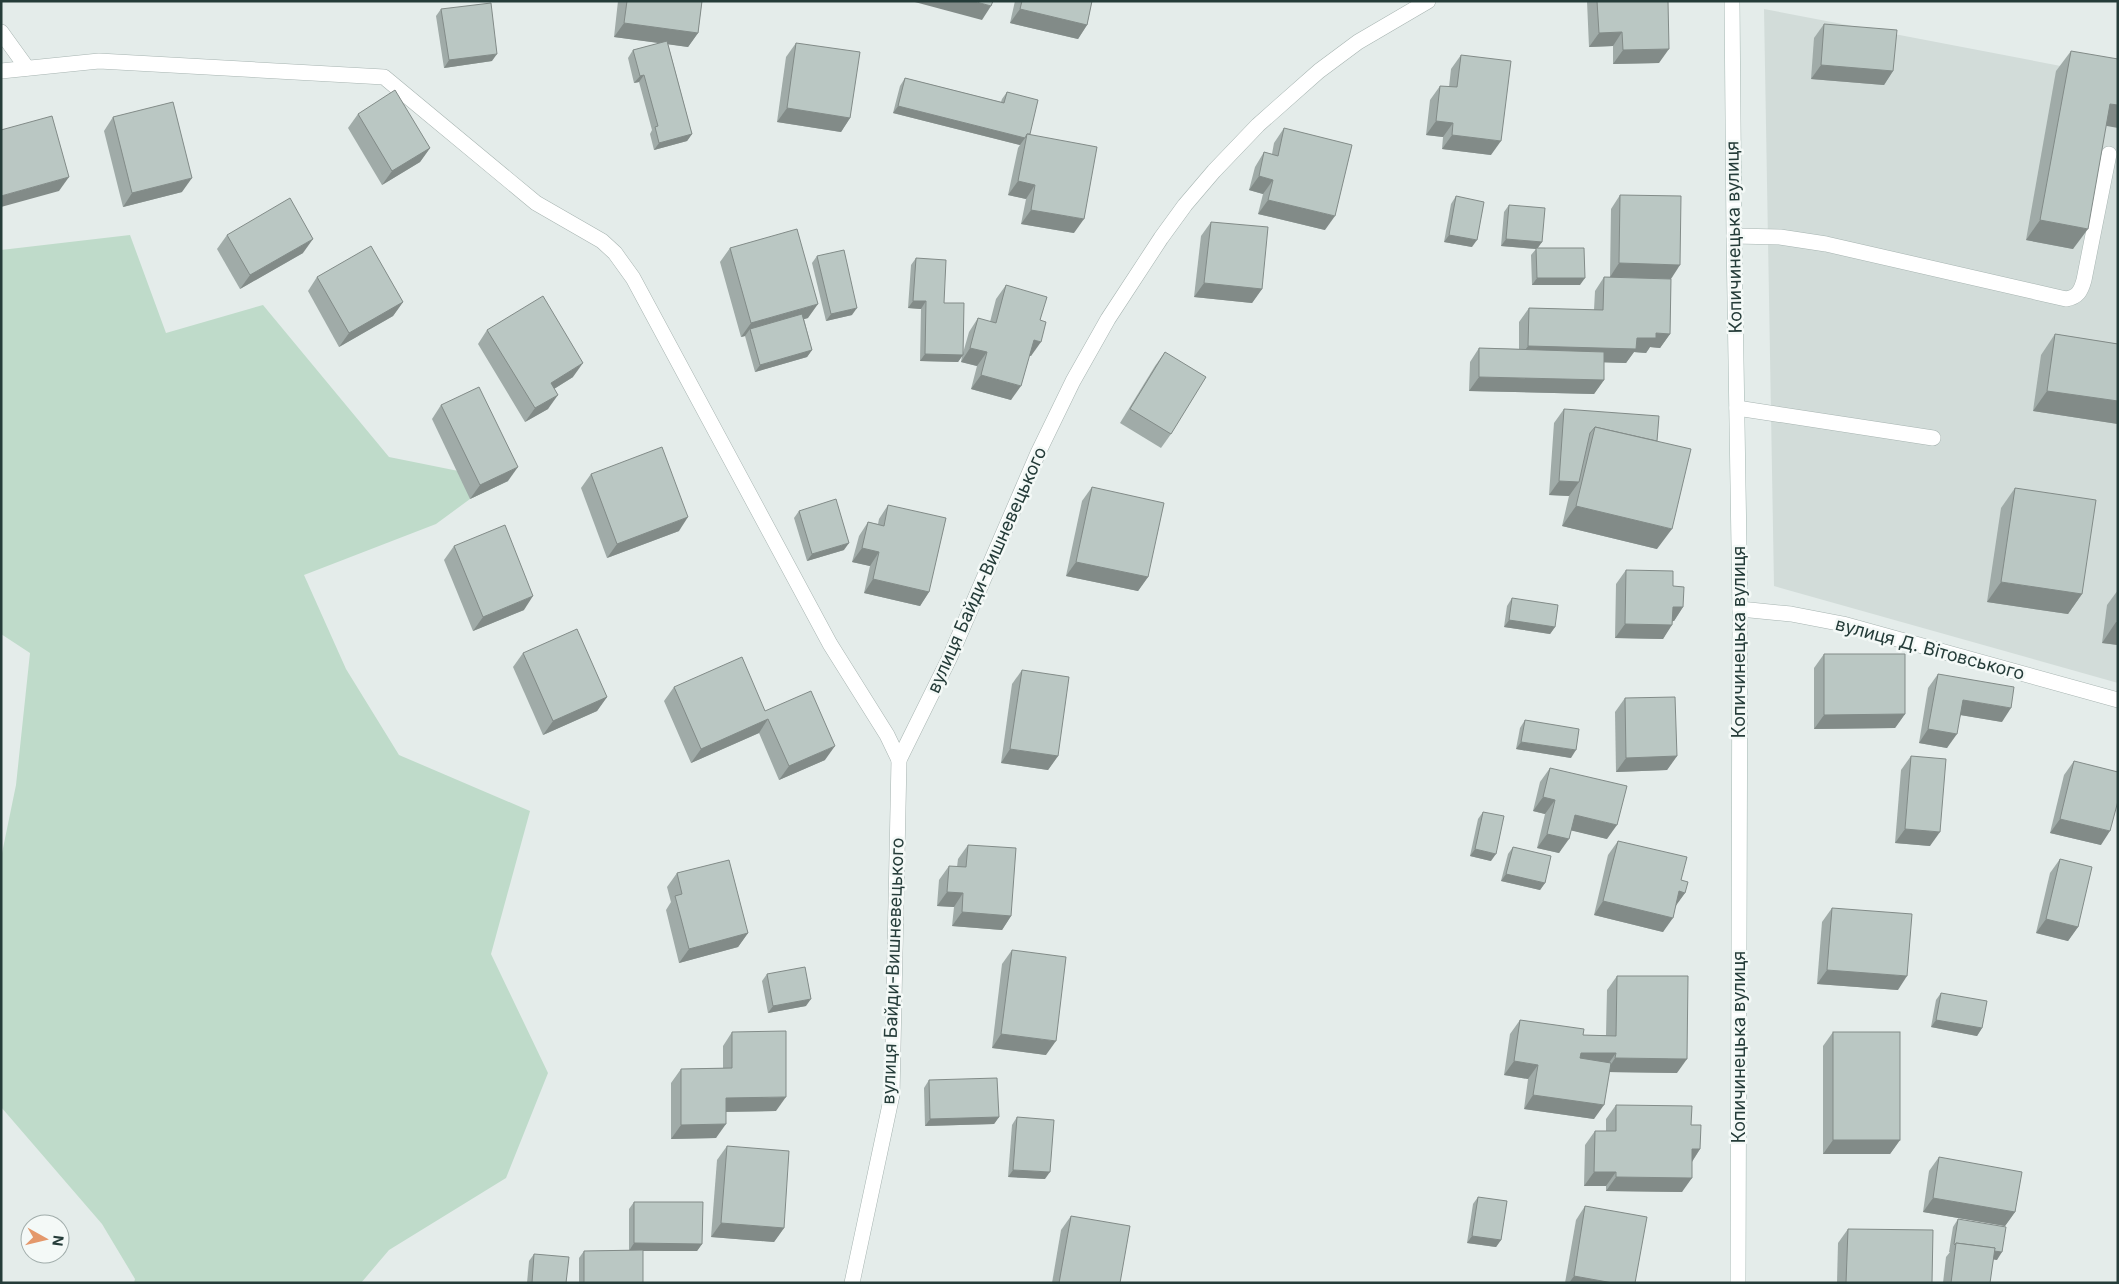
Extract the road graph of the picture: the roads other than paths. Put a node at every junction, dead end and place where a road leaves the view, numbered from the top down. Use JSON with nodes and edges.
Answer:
{"nodes":[{"id":1,"x":1428,"y":1,"type":"edge"},
{"id":2,"x":1732,"y":1,"type":"edge"},
{"id":3,"x":1,"y":32,"type":"edge"},
{"id":4,"x":27,"y":68,"type":"junction"},
{"id":5,"x":1,"y":71,"type":"edge"},
{"id":6,"x":2109,"y":154,"type":"dead end"},
{"id":7,"x":1734,"y":236,"type":"junction"},
{"id":8,"x":1737,"y":408,"type":"junction"},
{"id":9,"x":1933,"y":438,"type":"dead end"},
{"id":10,"x":1740,"y":609,"type":"junction"},
{"id":11,"x":2118,"y":700,"type":"edge"},
{"id":12,"x":899,"y":760,"type":"junction"},
{"id":13,"x":852,"y":1283,"type":"edge"},
{"id":14,"x":1738,"y":1283,"type":"edge"}],
"edges":[{"from":1,"to":12,"type":"street","name":"вулиця Байди-Вишневецького"},
{"from":2,"to":7,"type":"street","name":"Копичинецька вулиця"},
{"from":3,"to":4,"type":"street"},
{"from":4,"to":5,"type":"street"},
{"from":4,"to":12,"type":"street"},
{"from":6,"to":7,"type":"street"},
{"from":7,"to":8,"type":"street","name":"Копичинецька вулиця"},
{"from":8,"to":9,"type":"street"},
{"from":8,"to":10,"type":"street","name":"Копичинецька вулиця"},
{"from":10,"to":11,"type":"street","name":"вулиця Д. Вітовського"},
{"from":10,"to":14,"type":"street","name":"Копичинецька вулиця"},
{"from":12,"to":13,"type":"street","name":"вулиця Байди-Вишневецького"}]}
